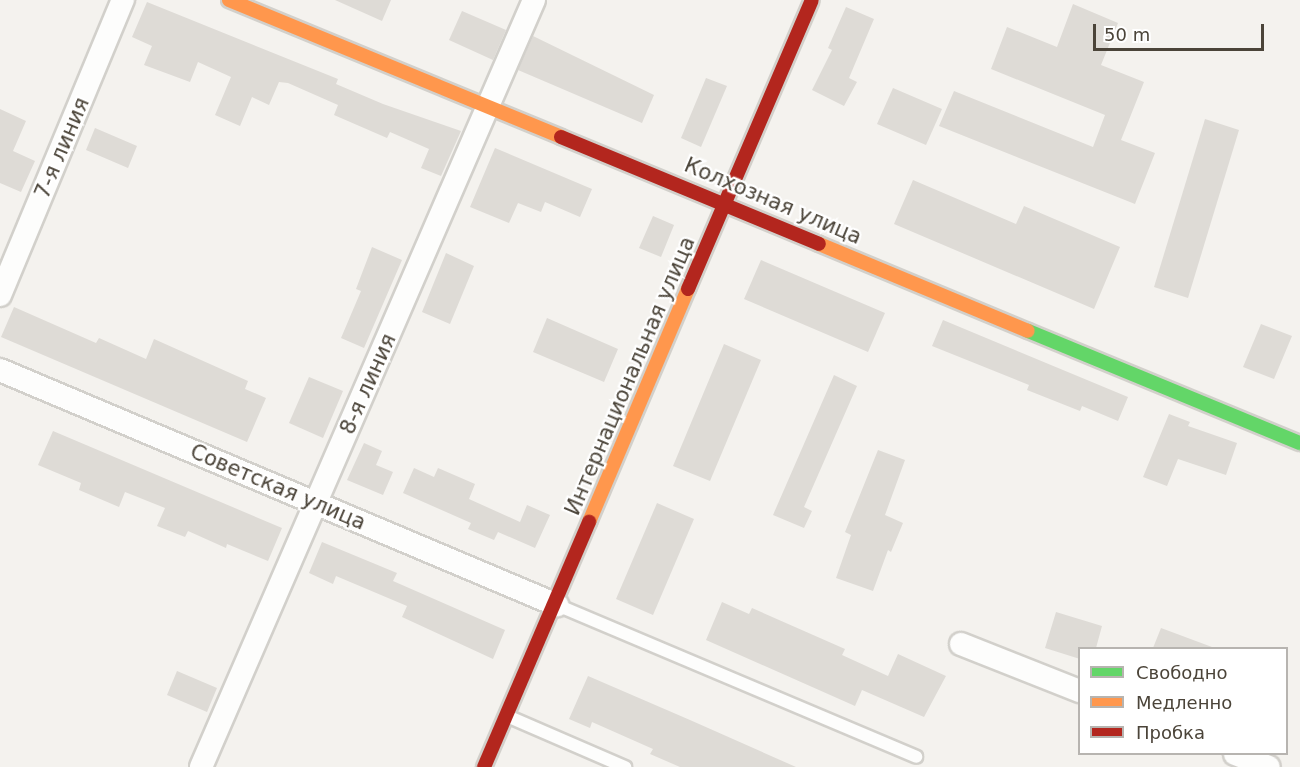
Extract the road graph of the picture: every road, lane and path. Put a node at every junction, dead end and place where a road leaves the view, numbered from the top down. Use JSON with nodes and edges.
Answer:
{"nodes":[{"id":1,"x":123,"y":0,"type":"edge"},
{"id":2,"x":229,"y":0,"type":"edge"},
{"id":3,"x":534,"y":0,"type":"edge"},
{"id":4,"x":812,"y":0,"type":"edge"},
{"id":5,"x":490,"y":107,"type":"junction"},
{"id":6,"x":726,"y":204,"type":"junction"},
{"id":7,"x":0,"y":296,"type":"edge"},
{"id":8,"x":0,"y":370,"type":"edge"},
{"id":9,"x":1300,"y":443,"type":"edge"},
{"id":10,"x":316,"y":503,"type":"junction"},
{"id":11,"x":557,"y":605,"type":"junction"},
{"id":12,"x":961,"y":644,"type":"dead end"},
{"id":13,"x":1078,"y":690,"type":"edge"},
{"id":14,"x":507,"y":716,"type":"junction"},
{"id":15,"x":1240,"y":755,"type":"edge"},
{"id":16,"x":916,"y":757,"type":"dead end"},
{"id":17,"x":201,"y":767,"type":"edge"},
{"id":18,"x":484,"y":767,"type":"edge"},
{"id":19,"x":625,"y":767,"type":"edge"},
{"id":20,"x":1269,"y":767,"type":"edge"}],
"edges":[{"from":1,"to":7,"type":"street","name":"7-я линия"},
{"from":2,"to":5,"type":"street","name":"Колхозная улица"},
{"from":3,"to":5,"type":"street","name":"8-я линия"},
{"from":4,"to":6,"type":"street","name":"Интернациональная улица"},
{"from":5,"to":6,"type":"street","name":"Колхозная улица"},
{"from":5,"to":10,"type":"street","name":"8-я линия"},
{"from":6,"to":9,"type":"street","name":"Колхозная улица"},
{"from":6,"to":11,"type":"street","name":"Интернациональная улица"},
{"from":8,"to":10,"type":"street","name":"Советская улица"},
{"from":10,"to":11,"type":"street","name":"Советская улица"},
{"from":10,"to":17,"type":"street","name":"8-я линия"},
{"from":11,"to":14,"type":"street","name":"Интернациональная улица"},
{"from":11,"to":16,"type":"lane"},
{"from":12,"to":13,"type":"street"},
{"from":14,"to":18,"type":"street","name":"Интернациональная улица"},
{"from":14,"to":19,"type":"lane"},
{"from":15,"to":20,"type":"street"}]}
